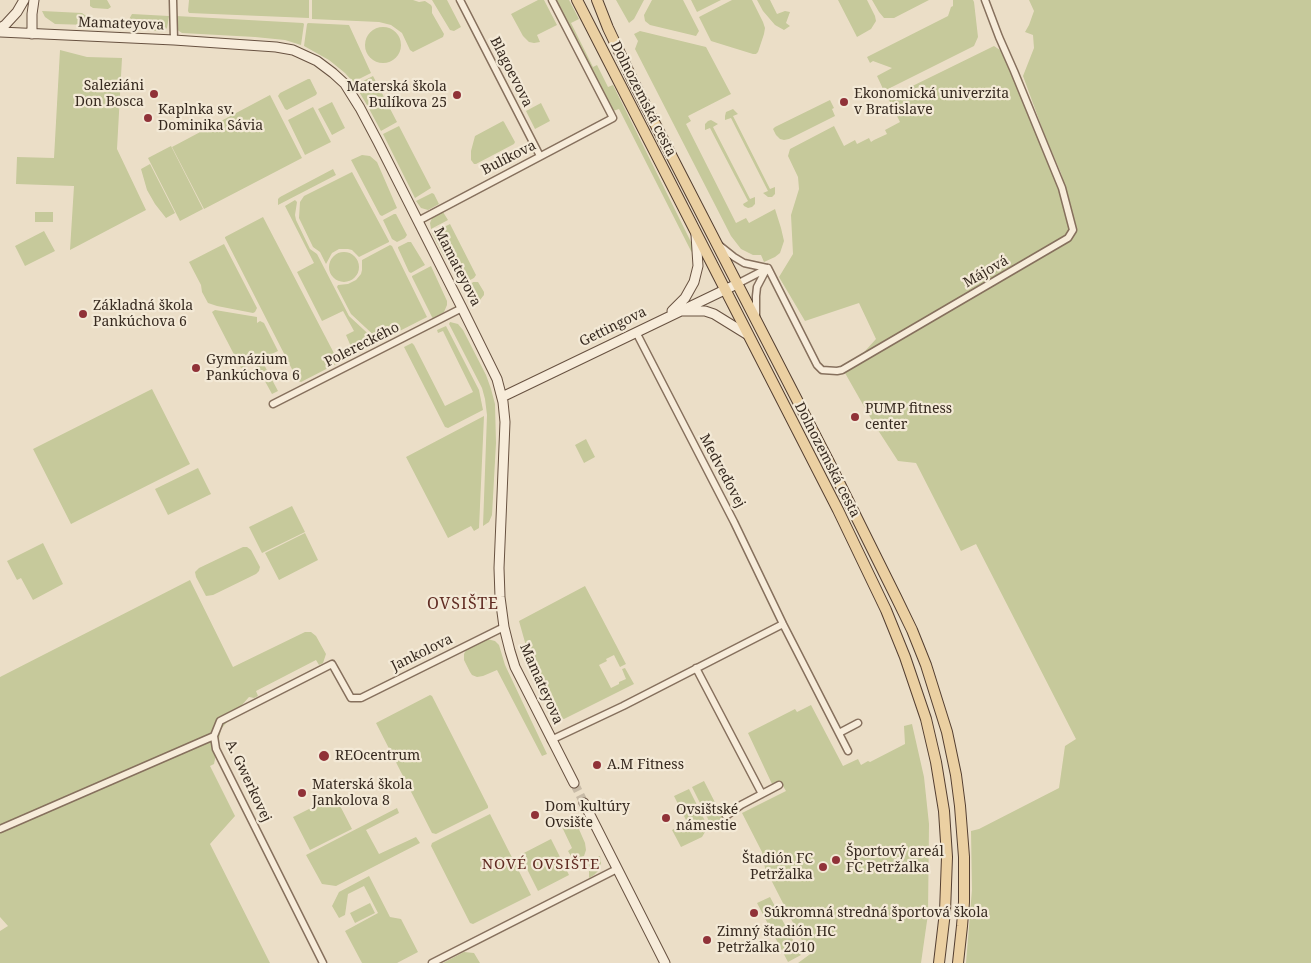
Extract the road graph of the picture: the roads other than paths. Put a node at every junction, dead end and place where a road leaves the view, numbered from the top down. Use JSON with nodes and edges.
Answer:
{"nodes":[{"id":1,"x":24,"y":0,"type":"edge"},
{"id":2,"x":34,"y":0,"type":"edge"},
{"id":3,"x":173,"y":0,"type":"edge"},
{"id":4,"x":460,"y":0,"type":"edge"},
{"id":5,"x":552,"y":0,"type":"edge"},
{"id":6,"x":577,"y":0,"type":"edge"},
{"id":7,"x":597,"y":0,"type":"edge"},
{"id":8,"x":984,"y":0,"type":"edge"},
{"id":9,"x":32,"y":14,"type":"junction"},
{"id":10,"x":0,"y":28,"type":"edge"},
{"id":11,"x":0,"y":32,"type":"edge"},
{"id":12,"x":32,"y":34,"type":"junction"},
{"id":13,"x":174,"y":40,"type":"junction"},
{"id":14,"x":540,"y":156,"type":"junction"},
{"id":15,"x":418,"y":221,"type":"junction"},
{"id":16,"x":696,"y":234,"type":"junction"},
{"id":17,"x":716,"y":242,"type":"junction"},
{"id":18,"x":766,"y":268,"type":"junction"},
{"id":19,"x":737,"y":284,"type":"junction"},
{"id":20,"x":726,"y":289,"type":"junction"},
{"id":21,"x":462,"y":308,"type":"junction"},
{"id":22,"x":679,"y":311,"type":"junction"},
{"id":23,"x":666,"y":317,"type":"junction"},
{"id":24,"x":756,"y":321,"type":"junction"},
{"id":25,"x":636,"y":332,"type":"junction"},
{"id":26,"x":748,"y":336,"type":"junction"},
{"id":27,"x":502,"y":397,"type":"junction"},
{"id":28,"x":274,"y":404,"type":"dead end"},
{"id":29,"x":783,"y":624,"type":"junction"},
{"id":30,"x":504,"y":627,"type":"junction"},
{"id":31,"x":332,"y":664,"type":"joint"},
{"id":32,"x":696,"y":668,"type":"junction"},
{"id":33,"x":858,"y":723,"type":"dead end"},
{"id":34,"x":839,"y":733,"type":"junction"},
{"id":35,"x":214,"y":736,"type":"junction"},
{"id":36,"x":551,"y":740,"type":"junction"},
{"id":37,"x":848,"y":751,"type":"dead end"},
{"id":38,"x":574,"y":783,"type":"tunnel mouth"},
{"id":39,"x":779,"y":785,"type":"dead end"},
{"id":40,"x":762,"y":794,"type":"junction"},
{"id":41,"x":584,"y":803,"type":"tunnel mouth"},
{"id":42,"x":726,"y":816,"type":"dead end"},
{"id":43,"x":0,"y":829,"type":"edge"},
{"id":44,"x":617,"y":869,"type":"junction"},
{"id":45,"x":323,"y":963,"type":"edge"},
{"id":46,"x":432,"y":963,"type":"edge"},
{"id":47,"x":665,"y":963,"type":"edge"},
{"id":48,"x":939,"y":963,"type":"edge"},
{"id":49,"x":958,"y":963,"type":"edge"}],
"edges":[{"from":1,"to":9,"type":"street"},
{"from":1,"to":10,"type":"street"},
{"from":2,"to":9,"type":"street"},
{"from":3,"to":13,"type":"street"},
{"from":4,"to":14,"type":"street","name":"Blagoevova"},
{"from":5,"to":14,"type":"street","name":"Bulíkova"},
{"from":6,"to":16,"type":"main road","name":"Dolnozemská cesta"},
{"from":7,"to":17,"type":"main road","name":"Dolnozemská cesta"},
{"from":8,"to":18,"type":"street","name":"Májová"},
{"from":9,"to":12,"type":"street"},
{"from":11,"to":12,"type":"street","name":"Mamateyova"},
{"from":12,"to":13,"type":"street","name":"Mamateyova"},
{"from":13,"to":15,"type":"street","name":"Mamateyova"},
{"from":14,"to":15,"type":"street","name":"Bulíkova"},
{"from":15,"to":21,"type":"street","name":"Mamateyova"},
{"from":16,"to":20,"type":"main road","name":"Dolnozemská cesta"},
{"from":16,"to":23,"type":"street"},
{"from":17,"to":18,"type":"street"},
{"from":17,"to":19,"type":"main road","name":"Dolnozemská cesta"},
{"from":18,"to":19,"type":"street"},
{"from":18,"to":24,"type":"street"},
{"from":19,"to":20,"type":"street","name":"Gettingova"},
{"from":19,"to":24,"type":"main road","name":"Dolnozemská cesta"},
{"from":20,"to":22,"type":"street","name":"Gettingova"},
{"from":20,"to":26,"type":"main road","name":"Dolnozemská cesta"},
{"from":21,"to":27,"type":"street","name":"Mamateyova"},
{"from":21,"to":28,"type":"street","name":"Polereckého"},
{"from":22,"to":23,"type":"street","name":"Gettingova"},
{"from":22,"to":26,"type":"street"},
{"from":23,"to":25,"type":"street","name":"Gettingova"},
{"from":24,"to":49,"type":"main road","name":"Dolnozemská cesta"},
{"from":25,"to":27,"type":"street","name":"Gettingova"},
{"from":25,"to":29,"type":"street","name":"Medveďovej"},
{"from":26,"to":48,"type":"main road","name":"Dolnozemská cesta"},
{"from":27,"to":30,"type":"street","name":"Mamateyova"},
{"from":29,"to":32,"type":"street"},
{"from":29,"to":34,"type":"street","name":"Medveďovej"},
{"from":30,"to":31,"type":"street","name":"Jankolova"},
{"from":30,"to":36,"type":"street","name":"Mamateyova"},
{"from":31,"to":35,"type":"street","name":"A. Gwerkovej"},
{"from":32,"to":36,"type":"street"},
{"from":32,"to":40,"type":"street"},
{"from":33,"to":34,"type":"street"},
{"from":34,"to":37,"type":"street","name":"Medveďovej"},
{"from":35,"to":43,"type":"street"},
{"from":35,"to":45,"type":"street","name":"A. Gwerkovej"},
{"from":36,"to":38,"type":"street","name":"Mamateyova"},
{"from":39,"to":40,"type":"street"},
{"from":40,"to":42,"type":"street"},
{"from":41,"to":44,"type":"street"},
{"from":44,"to":46,"type":"street"},
{"from":44,"to":47,"type":"street"}]}
